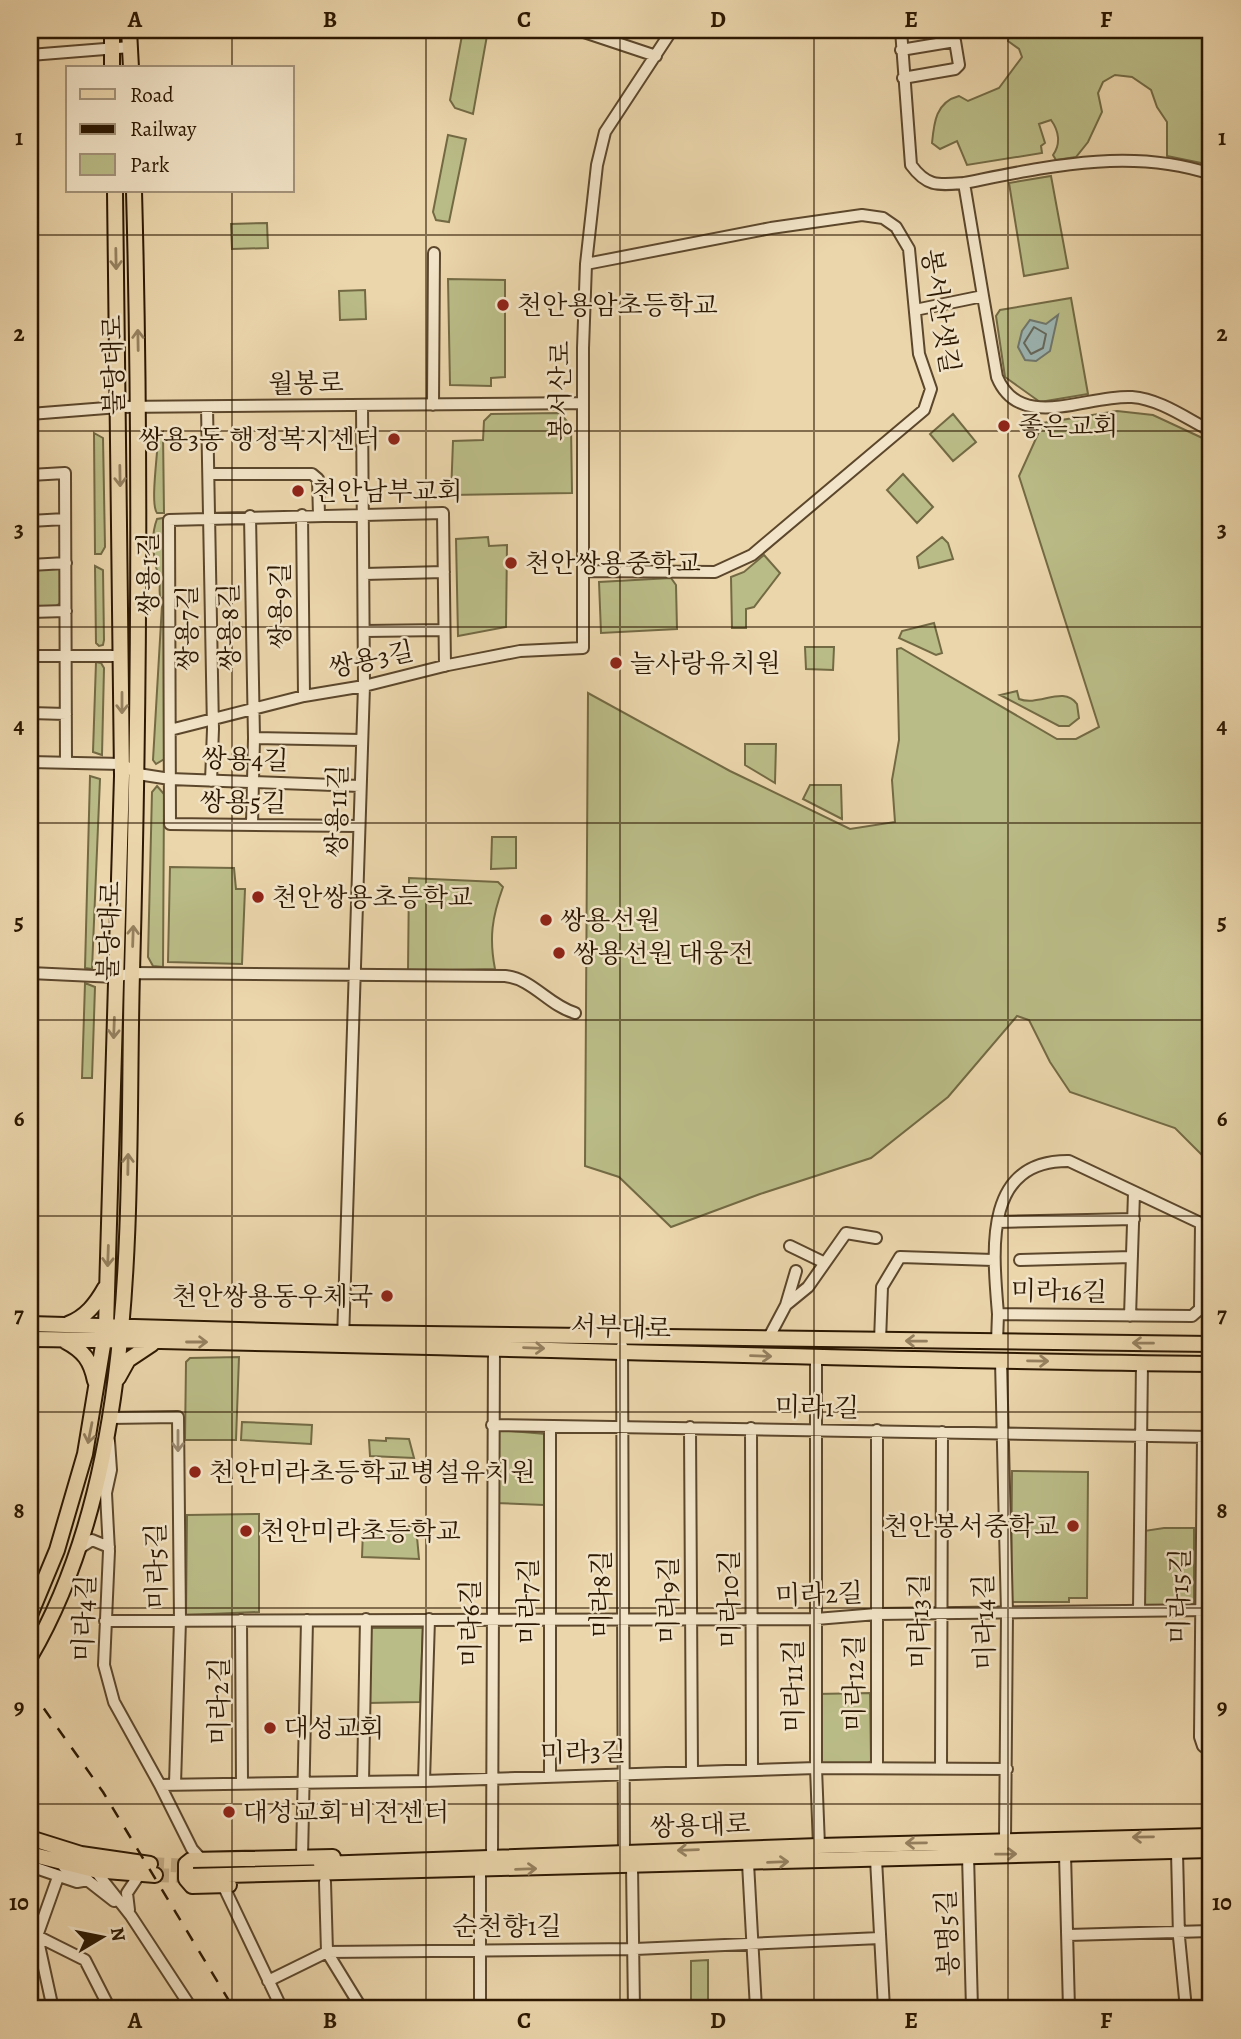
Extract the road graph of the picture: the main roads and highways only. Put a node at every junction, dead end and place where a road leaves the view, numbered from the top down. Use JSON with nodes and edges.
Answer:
{"nodes":[{"id":1,"x":111,"y":30,"type":"edge"},
{"id":2,"x":130,"y":30,"type":"edge"},
{"id":3,"x":112,"y":66,"type":"edge"},
{"id":4,"x":131,"y":66,"type":"edge"},
{"id":5,"x":115,"y":192,"type":"edge"},
{"id":6,"x":134,"y":192,"type":"edge"},
{"id":7,"x":130,"y":769,"type":"junction"},
{"id":8,"x":123,"y":1281,"type":"junction"},
{"id":9,"x":107,"y":1283,"type":"junction"},
{"id":10,"x":30,"y":1324,"type":"edge"},
{"id":11,"x":122,"y":1327,"type":"junction"},
{"id":12,"x":150,"y":1328,"type":"junction"},
{"id":13,"x":61,"y":1332,"type":"junction"},
{"id":14,"x":105,"y":1334,"type":"junction"},
{"id":15,"x":343,"y":1338,"type":"junction"},
{"id":16,"x":30,"y":1339,"type":"edge"},
{"id":17,"x":120,"y":1342,"type":"junction"},
{"id":18,"x":154,"y":1342,"type":"junction"},
{"id":19,"x":1211,"y":1344,"type":"edge"},
{"id":20,"x":1211,"y":1364,"type":"edge"},
{"id":21,"x":97,"y":1392,"type":"junction"},
{"id":22,"x":111,"y":1399,"type":"junction"},
{"id":23,"x":30,"y":1615,"type":"edge"},
{"id":24,"x":30,"y":1657,"type":"edge"},
{"id":25,"x":1211,"y":1836,"type":"edge"},
{"id":26,"x":30,"y":1838,"type":"edge"},
{"id":27,"x":1211,"y":1850,"type":"edge"},
{"id":28,"x":30,"y":1854,"type":"edge"},
{"id":29,"x":449,"y":1860,"type":"junction"},
{"id":30,"x":192,"y":1867,"type":"junction"},
{"id":31,"x":432,"y":1872,"type":"junction"}],
"edges":[{"from":1,"to":3,"type":"main road"},
{"from":2,"to":4,"type":"main road"},
{"from":5,"to":7,"type":"main road","name":"불당대로","one_way":true},
{"from":7,"to":6,"type":"main road","name":"불당대로","one_way":true},
{"from":8,"to":7,"type":"main road","name":"불당대로","one_way":true},
{"from":7,"to":9,"type":"main road","name":"불당대로","one_way":true},
{"from":8,"to":11,"type":"main road","name":"불당대로"},
{"from":8,"to":12,"type":"main road"},
{"from":9,"to":13,"type":"main road"},
{"from":9,"to":14,"type":"main road","name":"불당대로"},
{"from":10,"to":13,"type":"main road","name":"서부대로"},
{"from":11,"to":12,"type":"main road","name":"서부대로"},
{"from":11,"to":14,"type":"main road","name":"서부대로"},
{"from":11,"to":17,"type":"main road","name":"불당대로"},
{"from":12,"to":15,"type":"main road","name":"서부대로"},
{"from":13,"to":14,"type":"main road","name":"서부대로"},
{"from":13,"to":16,"type":"main road","name":"서부대로"},
{"from":13,"to":21,"type":"main road"},
{"from":14,"to":17,"type":"main road","name":"서부대로"},
{"from":14,"to":21,"type":"main road","name":"불당대로"},
{"from":18,"to":15,"type":"main road","name":"서부대로","one_way":true},
{"from":19,"to":15,"type":"main road","name":"서부대로","one_way":true},
{"from":15,"to":20,"type":"main road","name":"서부대로","one_way":true},
{"from":17,"to":18,"type":"main road","name":"서부대로"},
{"from":17,"to":22,"type":"main road","name":"불당대로"},
{"from":18,"to":22,"type":"main road"},
{"from":21,"to":23,"type":"main road","name":"불당대로","one_way":true},
{"from":22,"to":24,"type":"main road","name":"불당대로"},
{"from":25,"to":29,"type":"main road","name":"쌍용대로","one_way":true},
{"from":26,"to":28,"type":"main road"},
{"from":31,"to":27,"type":"main road","name":"쌍용대로","one_way":true},
{"from":29,"to":30,"type":"main road","name":"쌍용대로"},
{"from":29,"to":30,"type":"main road"},
{"from":30,"to":31,"type":"main road","name":"쌍용대로"},
{"from":30,"to":31,"type":"main road"}]}
